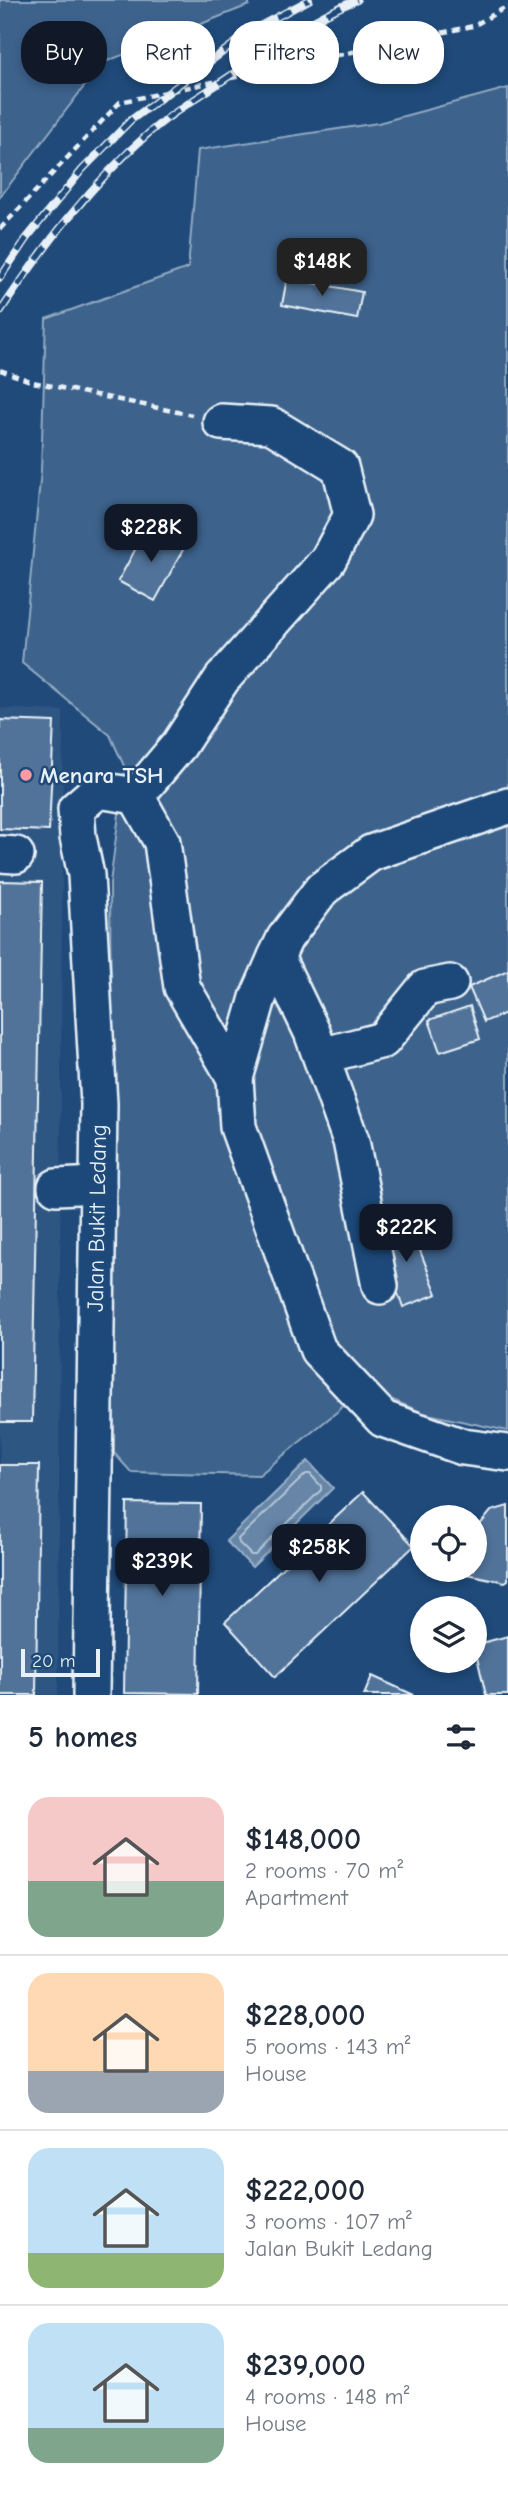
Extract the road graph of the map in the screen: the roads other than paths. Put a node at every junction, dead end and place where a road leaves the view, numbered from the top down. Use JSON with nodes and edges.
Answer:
{"nodes":[{"id":1,"x":221,"y":422,"type":"road end"},
{"id":2,"x":136,"y":796,"type":"junction"},
{"id":3,"x":508,"y":806,"type":"edge"},
{"id":4,"x":276,"y":957,"type":"junction"},
{"id":5,"x":450,"y":983,"type":"dead end"},
{"id":6,"x":321,"y":1056,"type":"junction"},
{"id":7,"x":235,"y":1078,"type":"junction"},
{"id":8,"x":98,"y":1185,"type":"junction"},
{"id":9,"x":55,"y":1187,"type":"dead end"},
{"id":10,"x":380,"y":1286,"type":"dead end"},
{"id":11,"x":508,"y":1454,"type":"edge"},
{"id":12,"x":91,"y":1695,"type":"edge"}],
"edges":[{"from":1,"to":2,"type":"street"},
{"from":2,"to":7,"type":"street"},
{"from":2,"to":8,"type":"street","name":"Jalan Bukit Ledang"},
{"from":3,"to":4,"type":"street"},
{"from":4,"to":6,"type":"street"},
{"from":4,"to":7,"type":"street"},
{"from":5,"to":6,"type":"street"},
{"from":6,"to":10,"type":"street"},
{"from":7,"to":11,"type":"street"},
{"from":8,"to":9,"type":"street"},
{"from":8,"to":12,"type":"street","name":"Jalan Bukit Ledang"}]}
